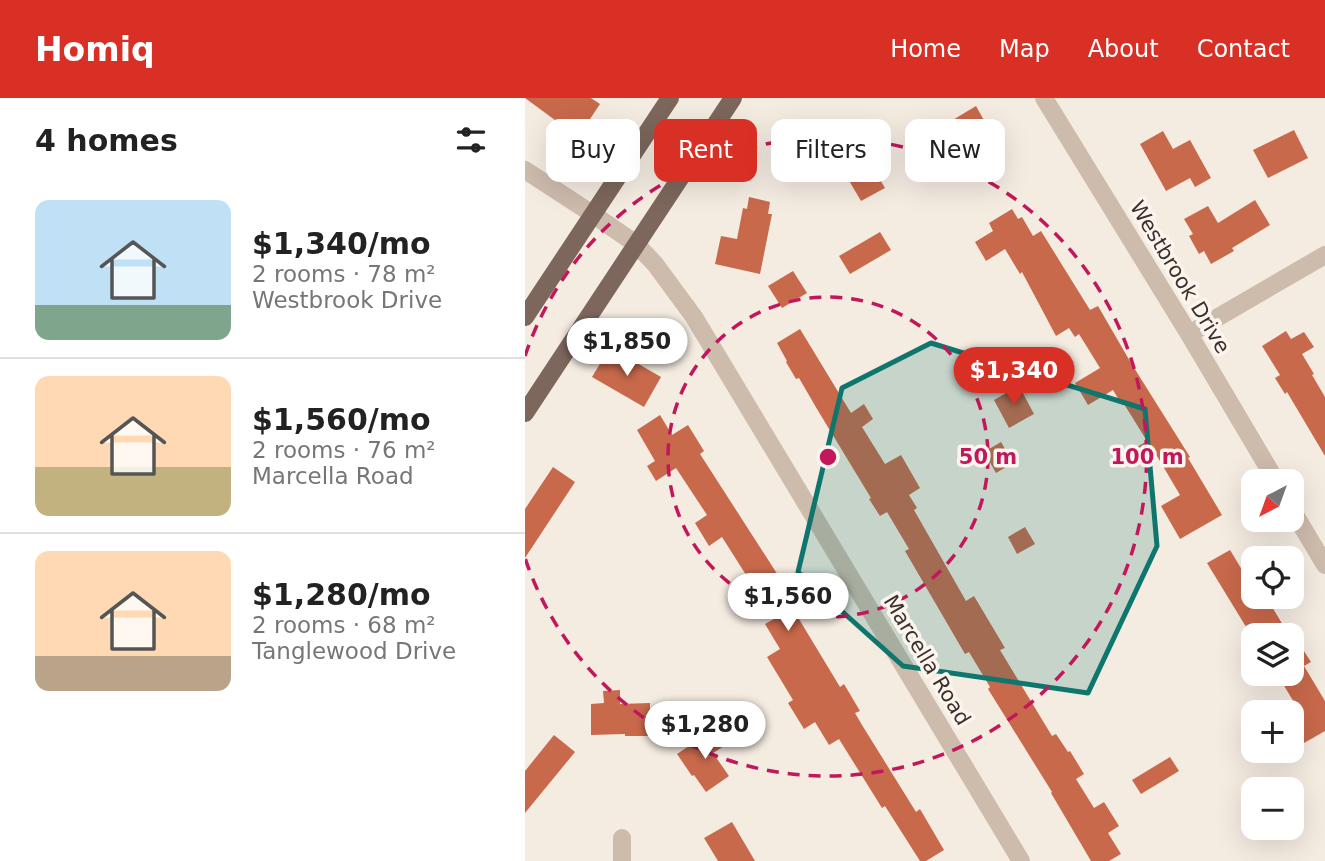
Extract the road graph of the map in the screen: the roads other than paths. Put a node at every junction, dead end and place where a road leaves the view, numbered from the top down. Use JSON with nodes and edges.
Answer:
{"nodes":[{"id":1,"x":670,"y":98,"type":"edge"},
{"id":2,"x":733,"y":98,"type":"edge"},
{"id":3,"x":1044,"y":98,"type":"edge"},
{"id":4,"x":525,"y":170,"type":"edge"},
{"id":5,"x":594,"y":215,"type":"junction"},
{"id":6,"x":635,"y":244,"type":"junction"},
{"id":7,"x":1325,"y":255,"type":"edge"},
{"id":8,"x":525,"y":317,"type":"edge"},
{"id":9,"x":1189,"y":334,"type":"junction"},
{"id":10,"x":525,"y":413,"type":"edge"},
{"id":11,"x":1269,"y":469,"type":"edge"},
{"id":12,"x":1304,"y":530,"type":"edge"},
{"id":13,"x":1325,"y":565,"type":"edge"},
{"id":14,"x":622,"y":838,"type":"dead end"},
{"id":15,"x":622,"y":861,"type":"edge"},
{"id":16,"x":1021,"y":861,"type":"edge"}],
"edges":[{"from":1,"to":5,"type":"main road"},
{"from":2,"to":6,"type":"main road"},
{"from":3,"to":9,"type":"street","name":"Westbrook Drive"},
{"from":4,"to":5,"type":"street","name":"Marcella Road"},
{"from":5,"to":6,"type":"street","name":"Marcella Road"},
{"from":5,"to":8,"type":"main road"},
{"from":6,"to":10,"type":"main road"},
{"from":6,"to":16,"type":"street","name":"Marcella Road"},
{"from":7,"to":9,"type":"street"},
{"from":9,"to":11,"type":"street","name":"Westbrook Drive"},
{"from":12,"to":13,"type":"street"},
{"from":14,"to":15,"type":"street"}]}
